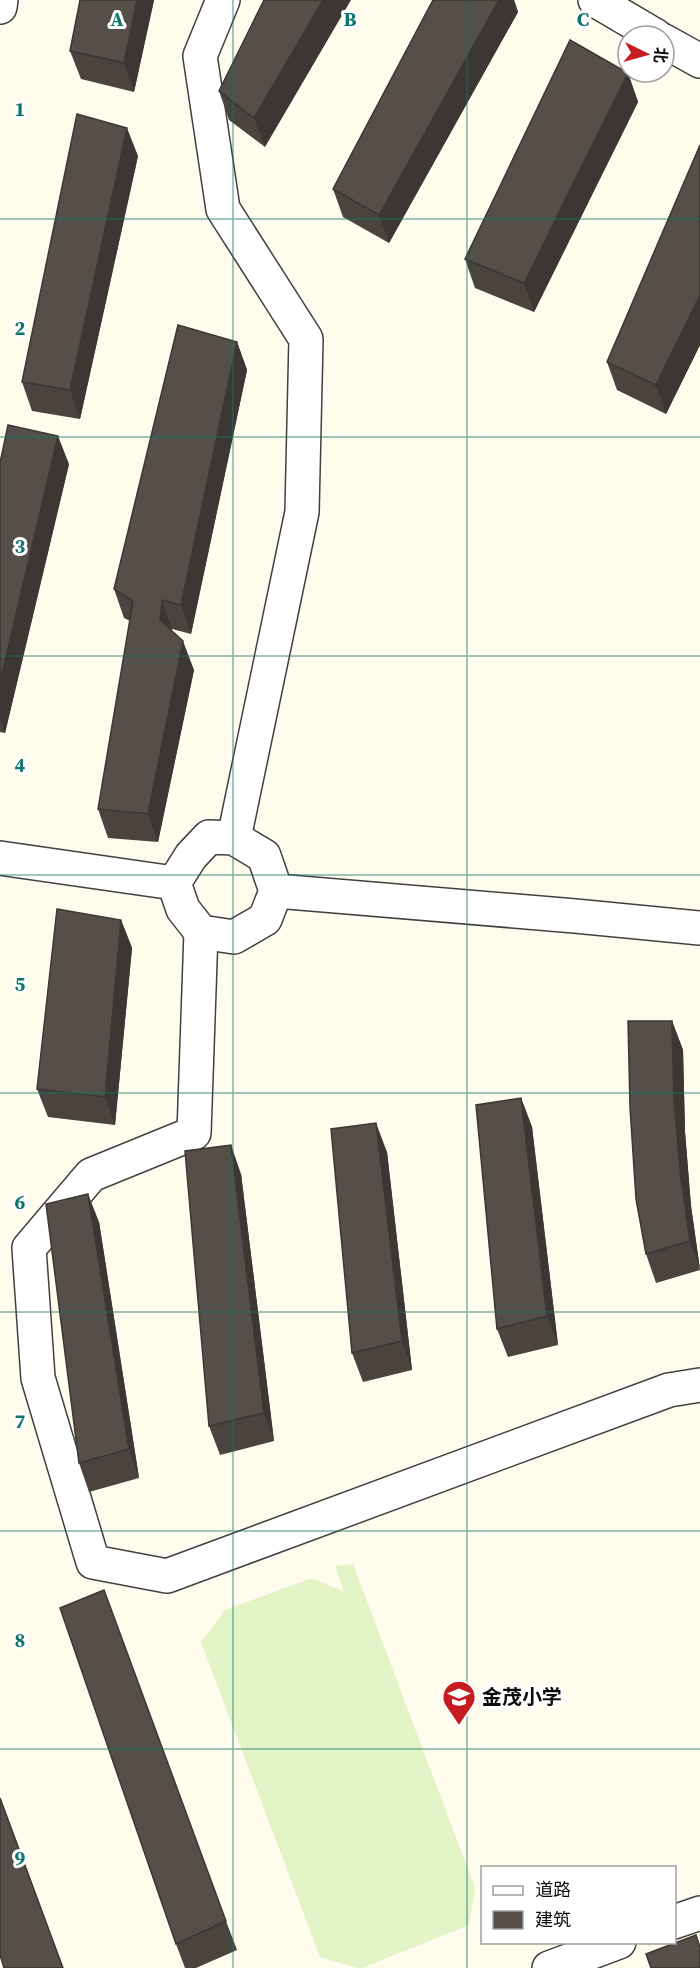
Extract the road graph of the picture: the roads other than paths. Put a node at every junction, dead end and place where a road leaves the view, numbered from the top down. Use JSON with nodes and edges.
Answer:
{"nodes":[{"id":1,"x":1,"y":0,"type":"edge"},
{"id":2,"x":223,"y":0,"type":"edge"},
{"id":3,"x":595,"y":0,"type":"edge"},
{"id":4,"x":0,"y":8,"type":"edge"},
{"id":5,"x":636,"y":24,"type":"edge"},
{"id":6,"x":676,"y":47,"type":"edge"},
{"id":7,"x":700,"y":61,"type":"edge"},
{"id":8,"x":234,"y":838,"type":"junction"},
{"id":9,"x":0,"y":858,"type":"edge"},
{"id":10,"x":174,"y":883,"type":"junction"},
{"id":11,"x":276,"y":891,"type":"junction"},
{"id":12,"x":700,"y":928,"type":"edge"},
{"id":13,"x":201,"y":932,"type":"junction"},
{"id":14,"x":700,"y":1385,"type":"edge"},
{"id":15,"x":700,"y":1913,"type":"edge"},
{"id":16,"x":676,"y":1923,"type":"edge"},
{"id":17,"x":614,"y":1944,"type":"edge"},
{"id":18,"x":549,"y":1968,"type":"edge"}],
"edges":[{"from":1,"to":4,"type":"street"},
{"from":2,"to":8,"type":"street"},
{"from":3,"to":5,"type":"street"},
{"from":6,"to":7,"type":"street"},
{"from":8,"to":10,"type":"street"},
{"from":8,"to":11,"type":"street"},
{"from":9,"to":10,"type":"street"},
{"from":10,"to":13,"type":"street"},
{"from":11,"to":12,"type":"street"},
{"from":11,"to":13,"type":"street"},
{"from":13,"to":14,"type":"street"},
{"from":15,"to":16,"type":"street"},
{"from":17,"to":18,"type":"street"}]}
